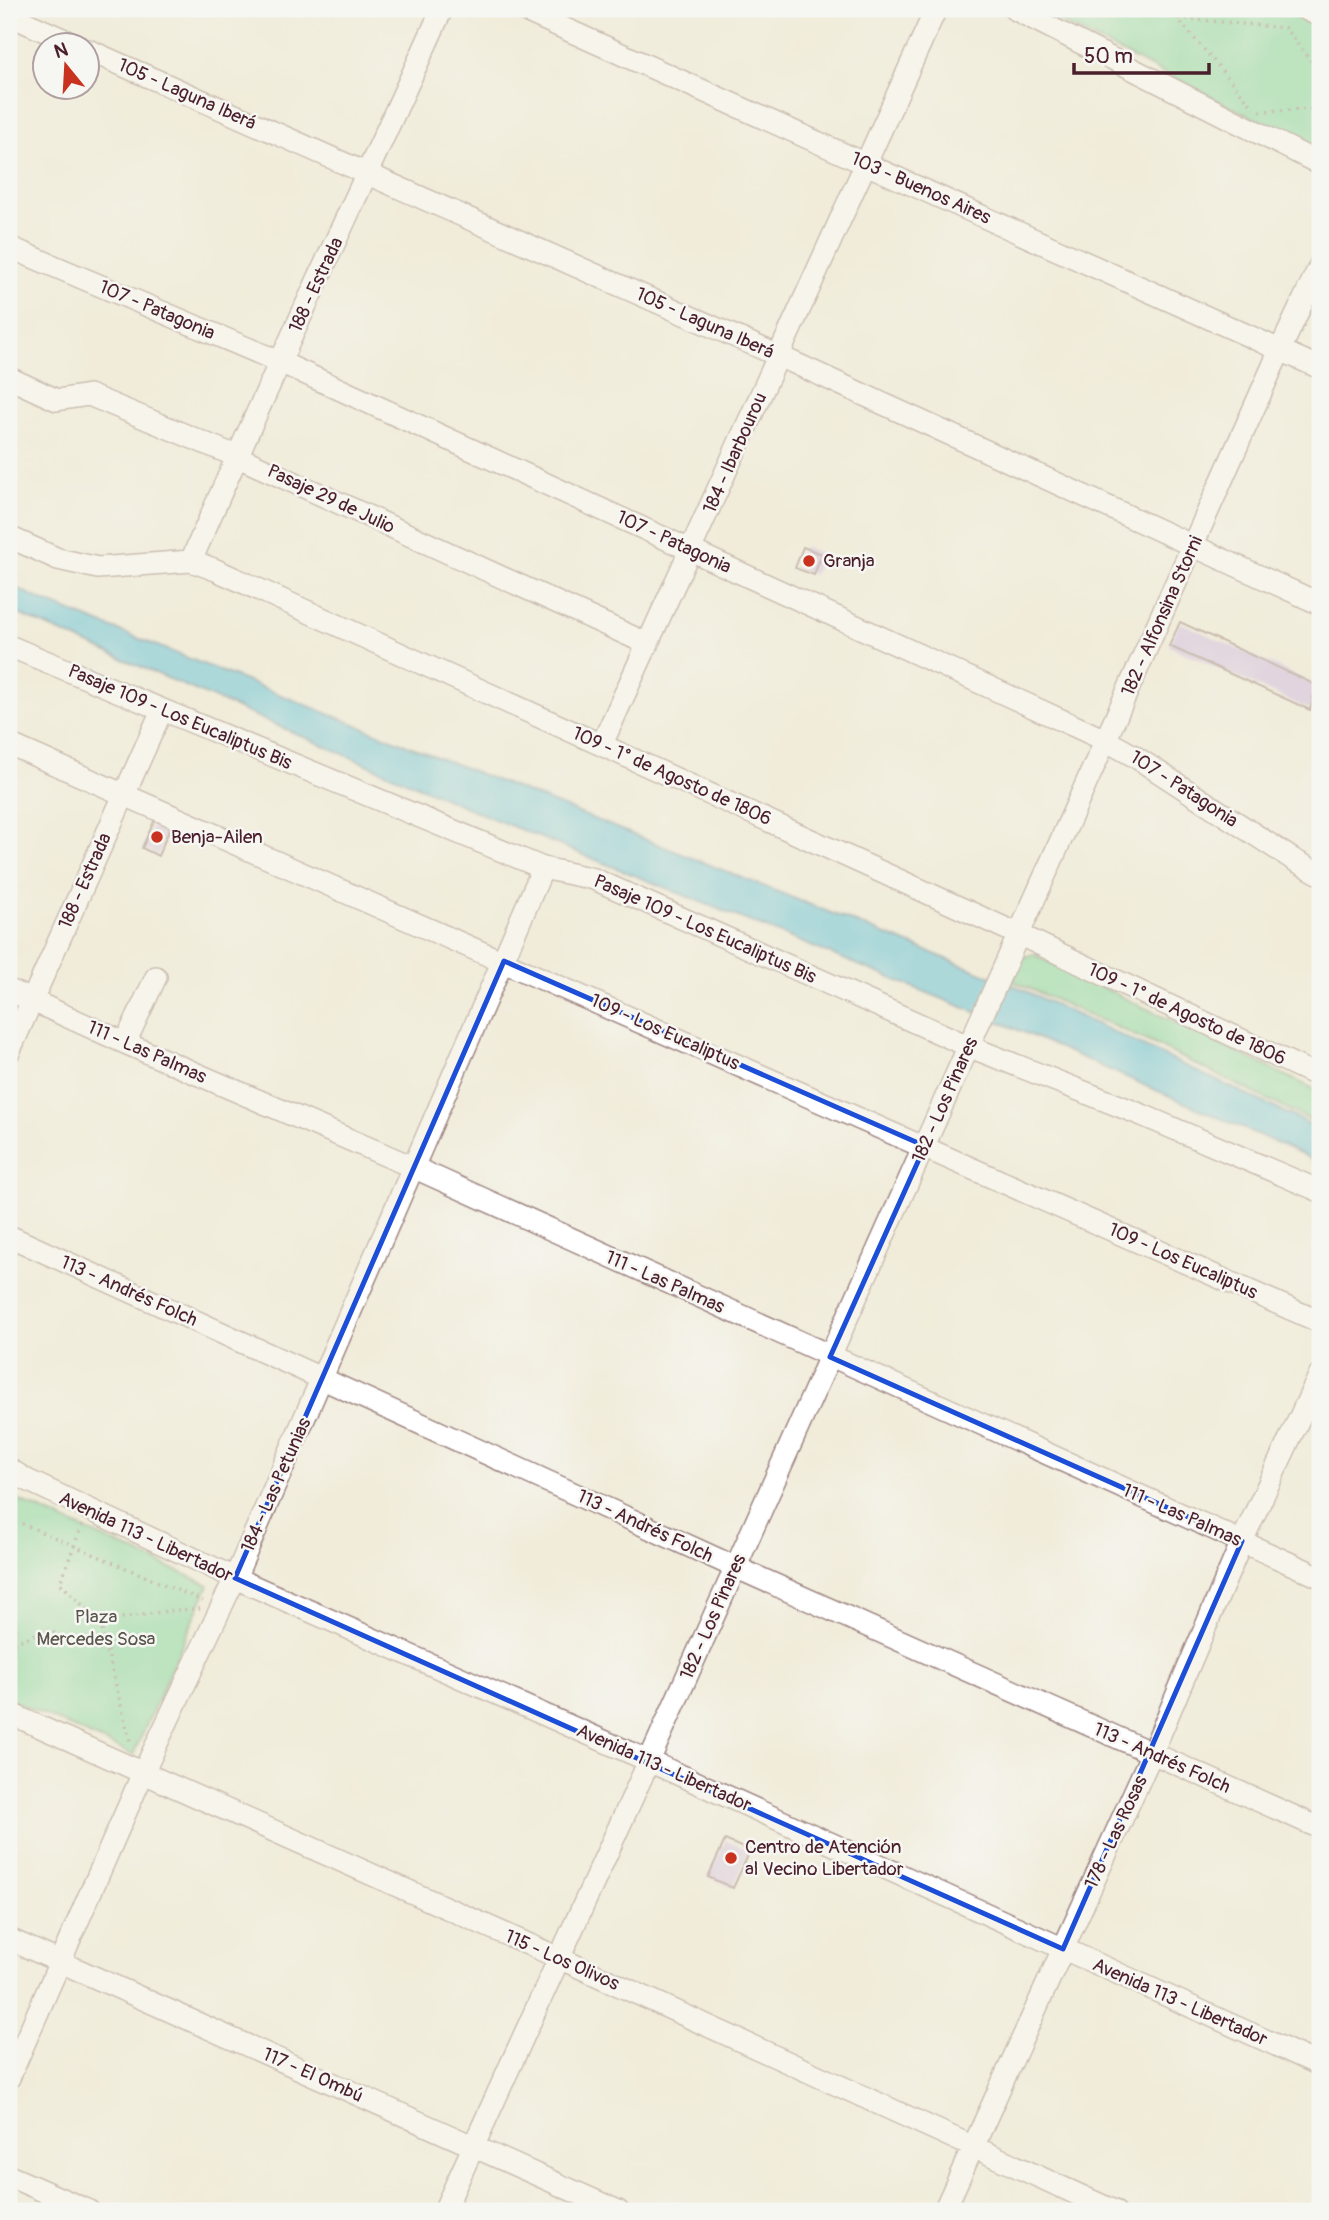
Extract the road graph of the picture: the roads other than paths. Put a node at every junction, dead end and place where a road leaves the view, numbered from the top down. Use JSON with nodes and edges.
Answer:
{"nodes":[{"id":1,"x":442,"y":9,"type":"edge"},
{"id":2,"x":522,"y":9,"type":"edge"},
{"id":3,"x":936,"y":9,"type":"edge"},
{"id":4,"x":1014,"y":9,"type":"edge"},
{"id":5,"x":1305,"y":9,"type":"edge"},
{"id":6,"x":9,"y":15,"type":"edge"},
{"id":7,"x":1320,"y":16,"type":"edge"},
{"id":8,"x":47,"y":32,"type":"edge"},
{"id":9,"x":102,"y":56,"type":"edge"},
{"id":10,"x":865,"y":163,"type":"junction"},
{"id":11,"x":1320,"y":164,"type":"edge"},
{"id":12,"x":368,"y":173,"type":"junction"},
{"id":13,"x":9,"y":247,"type":"edge"},
{"id":14,"x":1320,"y":265,"type":"edge"},
{"id":15,"x":1280,"y":350,"type":"junction"},
{"id":16,"x":779,"y":356,"type":"junction"},
{"id":17,"x":280,"y":362,"type":"junction"},
{"id":18,"x":1320,"y":368,"type":"edge"},
{"id":19,"x":9,"y":378,"type":"edge"},
{"id":20,"x":236,"y":456,"type":"junction"},
{"id":21,"x":9,"y":537,"type":"edge"},
{"id":22,"x":1193,"y":546,"type":"junction"},
{"id":23,"x":692,"y":550,"type":"junction"},
{"id":24,"x":191,"y":561,"type":"junction"},
{"id":25,"x":1320,"y":604,"type":"edge"},
{"id":26,"x":648,"y":644,"type":"junction"},
{"id":27,"x":9,"y":646,"type":"edge"},
{"id":28,"x":162,"y":710,"type":"junction"},
{"id":29,"x":1107,"y":741,"type":"junction"},
{"id":30,"x":9,"y":744,"type":"edge"},
{"id":31,"x":602,"y":744,"type":"junction"},
{"id":32,"x":123,"y":794,"type":"junction"},
{"id":33,"x":543,"y":868,"type":"junction"},
{"id":34,"x":1320,"y":872,"type":"edge"},
{"id":35,"x":1020,"y":935,"type":"junction"},
{"id":36,"x":504,"y":961,"type":"junction"},
{"id":37,"x":1003,"y":967,"type":"joint"},
{"id":38,"x":156,"y":977,"type":"dead end"},
{"id":39,"x":9,"y":990,"type":"edge"},
{"id":40,"x":32,"y":1001,"type":"junction"},
{"id":41,"x":125,"y":1044,"type":"junction"},
{"id":42,"x":968,"y":1046,"type":"junction"},
{"id":43,"x":9,"y":1052,"type":"edge"},
{"id":44,"x":1320,"y":1077,"type":"edge"},
{"id":45,"x":925,"y":1146,"type":"junction"},
{"id":46,"x":415,"y":1168,"type":"junction"},
{"id":47,"x":1320,"y":1191,"type":"edge"},
{"id":48,"x":9,"y":1237,"type":"edge"},
{"id":49,"x":1320,"y":1322,"type":"edge"},
{"id":50,"x":830,"y":1357,"type":"junction"},
{"id":51,"x":1320,"y":1374,"type":"edge"},
{"id":52,"x":323,"y":1378,"type":"junction"},
{"id":53,"x":9,"y":1468,"type":"edge"},
{"id":54,"x":1242,"y":1541,"type":"junction"},
{"id":55,"x":735,"y":1567,"type":"junction"},
{"id":56,"x":1320,"y":1577,"type":"edge"},
{"id":57,"x":235,"y":1578,"type":"junction"},
{"id":58,"x":9,"y":1713,"type":"edge"},
{"id":59,"x":1152,"y":1753,"type":"junction"},
{"id":60,"x":649,"y":1761,"type":"junction"},
{"id":61,"x":143,"y":1773,"type":"junction"},
{"id":62,"x":1320,"y":1828,"type":"edge"},
{"id":63,"x":9,"y":1939,"type":"edge"},
{"id":64,"x":1063,"y":1949,"type":"junction"},
{"id":65,"x":559,"y":1958,"type":"junction"},
{"id":66,"x":61,"y":1962,"type":"junction"},
{"id":67,"x":1320,"y":2065,"type":"edge"},
{"id":68,"x":9,"y":2078,"type":"edge"},
{"id":69,"x":472,"y":2146,"type":"junction"},
{"id":70,"x":973,"y":2147,"type":"junction"},
{"id":71,"x":9,"y":2176,"type":"edge"},
{"id":72,"x":89,"y":2211,"type":"edge"},
{"id":73,"x":443,"y":2211,"type":"edge"},
{"id":74,"x":618,"y":2211,"type":"edge"},
{"id":75,"x":944,"y":2211,"type":"edge"},
{"id":76,"x":1114,"y":2211,"type":"edge"}],
"edges":[{"from":1,"to":12,"type":"street","name":"188 - Estrada"},
{"from":2,"to":10,"type":"street","name":"103 - Buenos Aires"},
{"from":3,"to":10,"type":"street","name":"184 - Ibarbourou"},
{"from":4,"to":11,"type":"street"},
{"from":5,"to":7,"type":"street"},
{"from":6,"to":8,"type":"street"},
{"from":9,"to":12,"type":"street","name":"105 - Laguna Iberá"},
{"from":10,"to":15,"type":"street","name":"103 - Buenos Aires"},
{"from":10,"to":16,"type":"street","name":"184 - Ibarbourou"},
{"from":12,"to":16,"type":"street","name":"105 - Laguna Iberá"},
{"from":12,"to":17,"type":"street","name":"188 - Estrada"},
{"from":13,"to":17,"type":"street","name":"107 - Patagonia"},
{"from":14,"to":15,"type":"street","name":"182 - Alfonsina Storni"},
{"from":15,"to":18,"type":"street","name":"103 - Buenos Aires"},
{"from":15,"to":22,"type":"street","name":"182 - Alfonsina Storni"},
{"from":16,"to":22,"type":"street","name":"105 - Laguna Iberá"},
{"from":16,"to":23,"type":"street","name":"184 - Ibarbourou"},
{"from":17,"to":20,"type":"street","name":"188 - Estrada"},
{"from":17,"to":23,"type":"street","name":"107 - Patagonia"},
{"from":19,"to":20,"type":"street","name":"Pasaje 29 de Julio"},
{"from":20,"to":24,"type":"street","name":"188 - Estrada"},
{"from":20,"to":26,"type":"street","name":"Pasaje 29 de Julio"},
{"from":21,"to":24,"type":"street","name":"109 - 1° de Agosto de 1806"},
{"from":22,"to":25,"type":"street","name":"105 - Laguna Iberá"},
{"from":22,"to":29,"type":"street","name":"182 - Alfonsina Storni"},
{"from":23,"to":26,"type":"street","name":"184 - Ibarbourou"},
{"from":23,"to":29,"type":"street","name":"107 - Patagonia"},
{"from":24,"to":31,"type":"street","name":"109 - 1° de Agosto de 1806"},
{"from":26,"to":31,"type":"street","name":"184 - Ibarbourou"},
{"from":27,"to":28,"type":"street","name":"Pasaje 109 - Los Eucaliptus Bis"},
{"from":28,"to":32,"type":"street","name":"188 - Estrada"},
{"from":28,"to":33,"type":"street","name":"Pasaje 109 - Los Eucaliptus Bis"},
{"from":29,"to":34,"type":"street","name":"107 - Patagonia"},
{"from":29,"to":35,"type":"street","name":"182 - Alfonsina Storni"},
{"from":30,"to":32,"type":"street","name":"109 - Los Eucaliptus"},
{"from":31,"to":35,"type":"street","name":"109 - 1° de Agosto de 1806"},
{"from":32,"to":36,"type":"street","name":"109 - Los Eucaliptus"},
{"from":32,"to":40,"type":"street","name":"188 - Estrada"},
{"from":33,"to":36,"type":"street","name":"184 - Las Petunias"},
{"from":33,"to":42,"type":"street","name":"Pasaje 109 - Los Eucaliptus Bis"},
{"from":35,"to":37,"type":"street","name":"182 - Alfonsina Storni"},
{"from":35,"to":44,"type":"street","name":"109 - 1° de Agosto de 1806"},
{"from":36,"to":45,"type":"street","name":"109 - Los Eucaliptus"},
{"from":36,"to":46,"type":"street","name":"184 - Las Petunias"},
{"from":37,"to":42,"type":"street","name":"182 - Los Pinares"},
{"from":38,"to":41,"type":"street"},
{"from":39,"to":40,"type":"street","name":"111 - Las Palmas"},
{"from":40,"to":41,"type":"street","name":"111 - Las Palmas"},
{"from":40,"to":43,"type":"street","name":"188 - Estrada"},
{"from":41,"to":46,"type":"street","name":"111 - Las Palmas"},
{"from":42,"to":45,"type":"street","name":"182 - Los Pinares"},
{"from":42,"to":47,"type":"street","name":"Pasaje 109 - Los Eucaliptus Bis"},
{"from":45,"to":49,"type":"street","name":"109 - Los Eucaliptus"},
{"from":45,"to":50,"type":"street","name":"182 - Los Pinares"},
{"from":46,"to":50,"type":"street","name":"111 - Las Palmas"},
{"from":46,"to":52,"type":"street","name":"184 - Las Petunias"},
{"from":48,"to":52,"type":"street","name":"113 - Andrés Folch"},
{"from":50,"to":54,"type":"street","name":"111 - Las Palmas"},
{"from":50,"to":55,"type":"street","name":"182 - Los Pinares"},
{"from":51,"to":54,"type":"street","name":"178 - Las Rosas"},
{"from":52,"to":55,"type":"street","name":"113 - Andrés Folch"},
{"from":52,"to":57,"type":"street","name":"184 - Las Petunias"},
{"from":53,"to":57,"type":"street","name":"Avenida 113 - Libertador"},
{"from":54,"to":56,"type":"street","name":"111 - Las Palmas"},
{"from":54,"to":59,"type":"street","name":"178 - Las Rosas"},
{"from":55,"to":59,"type":"street","name":"113 - Andrés Folch"},
{"from":55,"to":60,"type":"street","name":"182 - Los Pinares"},
{"from":57,"to":60,"type":"street","name":"Avenida 113 - Libertador"},
{"from":57,"to":61,"type":"street","name":"184 - Las Petunias"},
{"from":58,"to":61,"type":"street","name":"115 - Los Olivos"},
{"from":59,"to":62,"type":"street","name":"113 - Andrés Folch"},
{"from":59,"to":64,"type":"street","name":"178 - Las Rosas"},
{"from":60,"to":64,"type":"street","name":"Avenida 113 - Libertador"},
{"from":60,"to":65,"type":"street","name":"182 - Los Pinares"},
{"from":61,"to":65,"type":"street","name":"115 - Los Olivos"},
{"from":61,"to":66,"type":"street","name":"184 - Las Petunias"},
{"from":63,"to":66,"type":"street","name":"117 - El Ombú"},
{"from":64,"to":67,"type":"street","name":"Avenida 113 - Libertador"},
{"from":64,"to":70,"type":"street","name":"178 - Las Rosas"},
{"from":65,"to":69,"type":"street","name":"182 - Los Pinares"},
{"from":65,"to":70,"type":"street","name":"115 - Los Olivos"},
{"from":66,"to":68,"type":"street","name":"184 - Las Petunias"},
{"from":66,"to":69,"type":"street","name":"117 - El Ombú"},
{"from":69,"to":73,"type":"street","name":"182 - Los Pinares"},
{"from":69,"to":74,"type":"street","name":"117 - El Ombú"},
{"from":70,"to":75,"type":"street","name":"178 - Las Rosas"},
{"from":70,"to":76,"type":"street","name":"115 - Los Olivos"},
{"from":71,"to":72,"type":"street"}]}
